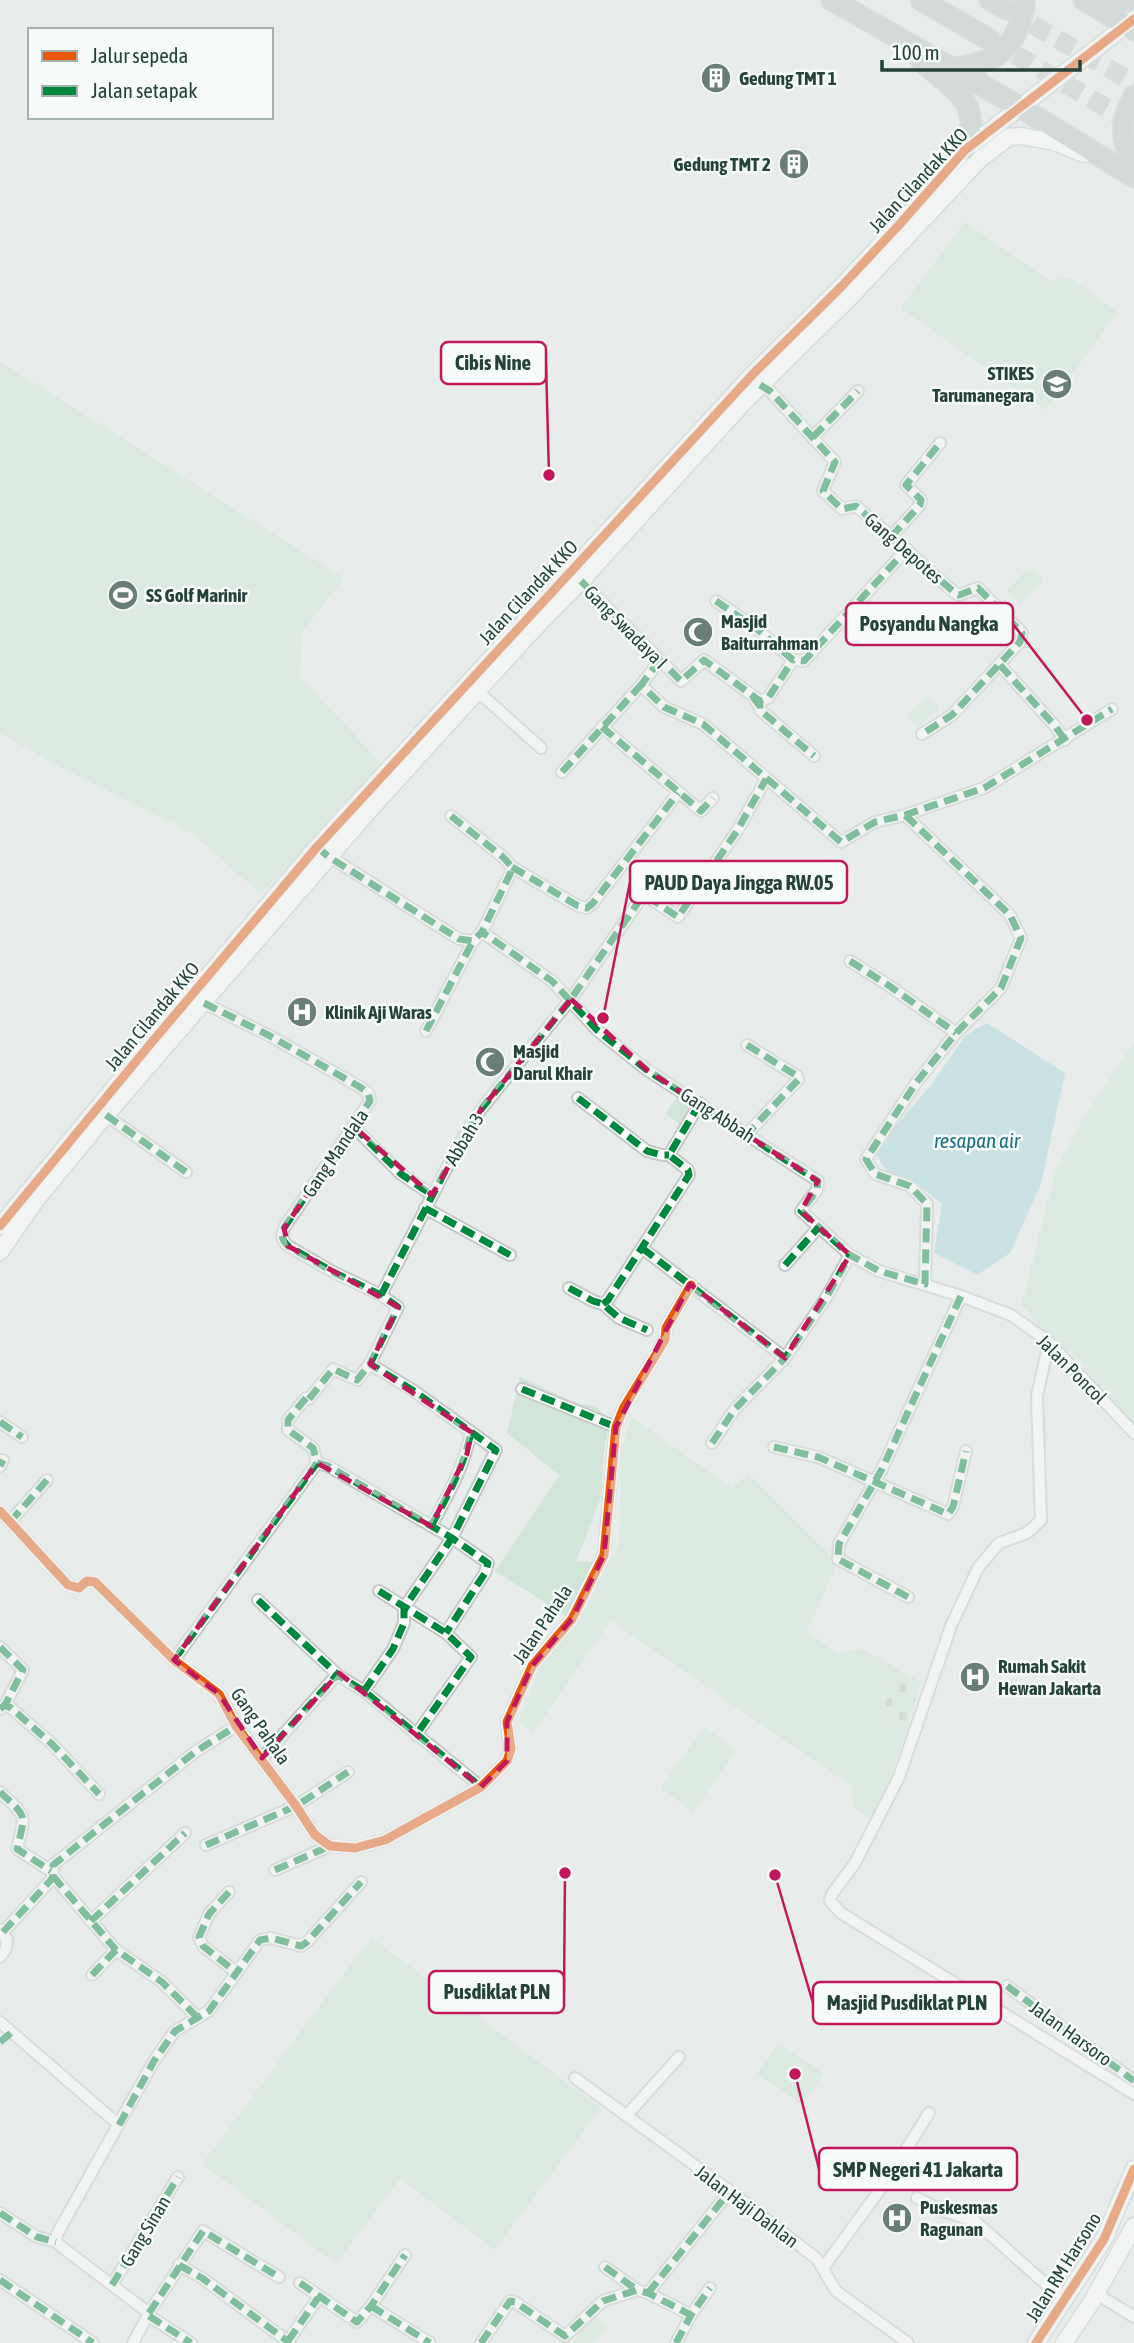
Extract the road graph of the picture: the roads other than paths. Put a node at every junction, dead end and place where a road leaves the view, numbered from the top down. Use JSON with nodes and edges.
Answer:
{"nodes":[{"id":1,"x":832,"y":0,"type":"edge"},
{"id":2,"x":921,"y":0,"type":"edge"},
{"id":3,"x":1025,"y":0,"type":"edge"},
{"id":4,"x":1084,"y":0,"type":"edge"},
{"id":5,"x":1106,"y":0,"type":"edge"},
{"id":6,"x":1134,"y":1,"type":"edge"},
{"id":7,"x":1131,"y":25,"type":"edge"},
{"id":8,"x":900,"y":39,"type":"junction"},
{"id":9,"x":990,"y":40,"type":"tunnel mouth"},
{"id":10,"x":952,"y":68,"type":"junction"},
{"id":11,"x":1134,"y":96,"type":"edge"},
{"id":12,"x":1020,"y":107,"type":"junction"},
{"id":13,"x":965,"y":150,"type":"junction"},
{"id":14,"x":1129,"y":172,"type":"edge"},
{"id":15,"x":788,"y":348,"type":"junction"},
{"id":16,"x":756,"y":379,"type":"junction"},
{"id":17,"x":858,"y":391,"type":"dead end"},
{"id":18,"x":738,"y":399,"type":"junction"},
{"id":19,"x":813,"y":437,"type":"junction"},
{"id":20,"x":940,"y":443,"type":"dead end"},
{"id":21,"x":891,"y":537,"type":"junction"},
{"id":22,"x":907,"y":549,"type":"junction"},
{"id":23,"x":581,"y":581,"type":"junction"},
{"id":24,"x":716,"y":600,"type":"dead end"},
{"id":25,"x":660,"y":660,"type":"junction"},
{"id":26,"x":793,"y":660,"type":"junction"},
{"id":27,"x":1000,"y":665,"type":"junction"},
{"id":28,"x":640,"y":685,"type":"junction"},
{"id":29,"x":473,"y":687,"type":"junction"},
{"id":30,"x":752,"y":696,"type":"junction"},
{"id":31,"x":1111,"y":709,"type":"dead end"},
{"id":32,"x":602,"y":727,"type":"junction"},
{"id":33,"x":922,"y":734,"type":"dead end"},
{"id":34,"x":1065,"y":740,"type":"junction"},
{"id":35,"x":541,"y":748,"type":"dead end"},
{"id":36,"x":814,"y":756,"type":"dead end"},
{"id":37,"x":562,"y":772,"type":"dead end"},
{"id":38,"x":766,"y":779,"type":"junction"},
{"id":39,"x":678,"y":793,"type":"junction"},
{"id":40,"x":713,"y":798,"type":"dead end"},
{"id":41,"x":905,"y":815,"type":"junction"},
{"id":42,"x":452,"y":816,"type":"dead end"},
{"id":43,"x":323,"y":852,"type":"junction"},
{"id":44,"x":512,"y":867,"type":"junction"},
{"id":45,"x":482,"y":932,"type":"junction"},
{"id":46,"x":472,"y":941,"type":"junction"},
{"id":47,"x":237,"y":953,"type":"junction"},
{"id":48,"x":850,"y":961,"type":"dead end"},
{"id":49,"x":570,"y":999,"type":"junction"},
{"id":50,"x":204,"y":1003,"type":"junction"},
{"id":51,"x":426,"y":1031,"type":"dead end"},
{"id":52,"x":956,"y":1033,"type":"junction"},
{"id":53,"x":747,"y":1045,"type":"dead end"},
{"id":54,"x":578,"y":1098,"type":"dead end"},
{"id":55,"x":701,"y":1103,"type":"junction"},
{"id":56,"x":106,"y":1115,"type":"junction"},
{"id":57,"x":354,"y":1127,"type":"junction"},
{"id":58,"x":747,"y":1134,"type":"junction"},
{"id":59,"x":669,"y":1154,"type":"junction"},
{"id":60,"x":186,"y":1172,"type":"dead end"},
{"id":61,"x":432,"y":1195,"type":"junction"},
{"id":62,"x":425,"y":1208,"type":"junction"},
{"id":63,"x":6,"y":1220,"type":"edge"},
{"id":64,"x":818,"y":1228,"type":"junction"},
{"id":65,"x":642,"y":1248,"type":"junction"},
{"id":66,"x":0,"y":1252,"type":"edge"},
{"id":67,"x":510,"y":1255,"type":"dead end"},
{"id":68,"x":850,"y":1255,"type":"junction"},
{"id":69,"x":785,"y":1265,"type":"dead end"},
{"id":70,"x":691,"y":1284,"type":"junction"},
{"id":71,"x":925,"y":1284,"type":"junction"},
{"id":72,"x":569,"y":1288,"type":"dead end"},
{"id":73,"x":381,"y":1295,"type":"junction"},
{"id":74,"x":961,"y":1296,"type":"junction"},
{"id":75,"x":603,"y":1304,"type":"junction"},
{"id":76,"x":647,"y":1330,"type":"dead end"},
{"id":77,"x":1049,"y":1342,"type":"junction"},
{"id":78,"x":785,"y":1358,"type":"junction"},
{"id":79,"x":370,"y":1364,"type":"junction"},
{"id":80,"x":522,"y":1389,"type":"dead end"},
{"id":81,"x":0,"y":1422,"type":"edge"},
{"id":82,"x":616,"y":1427,"type":"junction"},
{"id":83,"x":471,"y":1432,"type":"junction"},
{"id":84,"x":1134,"y":1433,"type":"edge"},
{"id":85,"x":22,"y":1437,"type":"dead end"},
{"id":86,"x":712,"y":1443,"type":"dead end"},
{"id":87,"x":774,"y":1447,"type":"dead end"},
{"id":88,"x":966,"y":1451,"type":"dead end"},
{"id":89,"x":317,"y":1463,"type":"junction"},
{"id":90,"x":47,"y":1480,"type":"dead end"},
{"id":91,"x":875,"y":1483,"type":"junction"},
{"id":92,"x":0,"y":1511,"type":"edge"},
{"id":93,"x":10,"y":1522,"type":"junction"},
{"id":94,"x":431,"y":1526,"type":"junction"},
{"id":95,"x":452,"y":1538,"type":"junction"},
{"id":96,"x":379,"y":1591,"type":"dead end"},
{"id":97,"x":908,"y":1597,"type":"dead end"},
{"id":98,"x":258,"y":1600,"type":"dead end"},
{"id":99,"x":404,"y":1608,"type":"junction"},
{"id":100,"x":446,"y":1633,"type":"junction"},
{"id":101,"x":0,"y":1647,"type":"edge"},
{"id":102,"x":174,"y":1660,"type":"junction"},
{"id":103,"x":339,"y":1676,"type":"junction"},
{"id":104,"x":364,"y":1690,"type":"junction"},
{"id":105,"x":3,"y":1707,"type":"edge"},
{"id":106,"x":236,"y":1726,"type":"junction"},
{"id":107,"x":416,"y":1735,"type":"junction"},
{"id":108,"x":262,"y":1758,"type":"junction"},
{"id":109,"x":348,"y":1772,"type":"dead end"},
{"id":110,"x":481,"y":1787,"type":"junction"},
{"id":111,"x":0,"y":1792,"type":"edge"},
{"id":112,"x":99,"y":1794,"type":"dead end"},
{"id":113,"x":296,"y":1806,"type":"junction"},
{"id":114,"x":185,"y":1833,"type":"dead end"},
{"id":115,"x":206,"y":1845,"type":"dead end"},
{"id":116,"x":330,"y":1846,"type":"junction"},
{"id":117,"x":275,"y":1870,"type":"dead end"},
{"id":118,"x":52,"y":1874,"type":"junction"},
{"id":119,"x":361,"y":1882,"type":"dead end"},
{"id":120,"x":229,"y":1892,"type":"dead end"},
{"id":121,"x":92,"y":1921,"type":"junction"},
{"id":122,"x":1,"y":1931,"type":"edge"},
{"id":123,"x":116,"y":1950,"type":"junction"},
{"id":124,"x":0,"y":1957,"type":"edge"},
{"id":125,"x":236,"y":1972,"type":"junction"},
{"id":126,"x":92,"y":1975,"type":"dead end"},
{"id":127,"x":1007,"y":1986,"type":"dead end"},
{"id":128,"x":197,"y":2017,"type":"junction"},
{"id":129,"x":0,"y":2022,"type":"edge"},
{"id":130,"x":11,"y":2033,"type":"junction"},
{"id":131,"x":0,"y":2042,"type":"edge"},
{"id":132,"x":679,"y":2057,"type":"dead end"},
{"id":133,"x":575,"y":2078,"type":"dead end"},
{"id":134,"x":1134,"y":2081,"type":"edge"},
{"id":135,"x":1134,"y":2094,"type":"edge"},
{"id":136,"x":929,"y":2113,"type":"dead end"},
{"id":137,"x":626,"y":2116,"type":"junction"},
{"id":138,"x":119,"y":2125,"type":"junction"},
{"id":139,"x":1134,"y":2169,"type":"edge"},
{"id":140,"x":178,"y":2177,"type":"dead end"},
{"id":141,"x":730,"y":2192,"type":"junction"},
{"id":142,"x":917,"y":2198,"type":"dead end"},
{"id":143,"x":0,"y":2213,"type":"edge"},
{"id":144,"x":1134,"y":2225,"type":"edge"},
{"id":145,"x":56,"y":2242,"type":"junction"},
{"id":146,"x":405,"y":2255,"type":"dead end"},
{"id":147,"x":179,"y":2265,"type":"junction"},
{"id":148,"x":605,"y":2267,"type":"dead end"},
{"id":149,"x":823,"y":2268,"type":"junction"},
{"id":150,"x":279,"y":2277,"type":"dead end"},
{"id":151,"x":0,"y":2280,"type":"edge"},
{"id":152,"x":300,"y":2283,"type":"dead end"},
{"id":153,"x":112,"y":2285,"type":"junction"},
{"id":154,"x":710,"y":2288,"type":"dead end"},
{"id":155,"x":642,"y":2291,"type":"junction"},
{"id":156,"x":1097,"y":2294,"type":"junction"},
{"id":157,"x":318,"y":2298,"type":"junction"},
{"id":158,"x":1067,"y":2299,"type":"junction"},
{"id":159,"x":371,"y":2306,"type":"junction"},
{"id":160,"x":149,"y":2315,"type":"junction"},
{"id":161,"x":691,"y":2315,"type":"junction"},
{"id":162,"x":1134,"y":2317,"type":"edge"},
{"id":163,"x":289,"y":2342,"type":"edge"},
{"id":164,"x":93,"y":2343,"type":"edge"},
{"id":165,"x":133,"y":2343,"type":"edge"},
{"id":166,"x":191,"y":2343,"type":"edge"},
{"id":167,"x":429,"y":2343,"type":"edge"},
{"id":168,"x":481,"y":2343,"type":"edge"},
{"id":169,"x":676,"y":2343,"type":"edge"},
{"id":170,"x":908,"y":2343,"type":"edge"},
{"id":171,"x":1036,"y":2343,"type":"edge"},
{"id":172,"x":1064,"y":2343,"type":"edge"}],
"edges":[{"from":1,"to":8,"type":"highway"},
{"from":2,"to":9,"type":"highway"},
{"from":3,"to":10,"type":"highway"},
{"from":4,"to":7,"type":"highway"},
{"from":5,"to":6,"type":"highway"},
{"from":7,"to":12,"type":"street","name":"Jalan Cilandak KKO"},
{"from":8,"to":10,"type":"highway"},
{"from":8,"to":13,"type":"highway"},
{"from":10,"to":12,"type":"highway"},
{"from":11,"to":14,"type":"highway"},
{"from":12,"to":13,"type":"street","name":"Jalan Cilandak KKO"},
{"from":12,"to":14,"type":"highway"},
{"from":13,"to":15,"type":"street","name":"Jalan Cilandak KKO"},
{"from":14,"to":15,"type":"street","name":"Jalan Cilandak KKO"},
{"from":15,"to":16,"type":"street","name":"Jalan Cilandak KKO"},
{"from":16,"to":18,"type":"street","name":"Jalan Cilandak KKO"},
{"from":16,"to":19,"type":"street","name":"Gang Depotes"},
{"from":17,"to":19,"type":"street"},
{"from":18,"to":23,"type":"street","name":"Jalan Cilandak KKO"},
{"from":18,"to":29,"type":"street","name":"Jalan Cilandak KKO"},
{"from":19,"to":21,"type":"street","name":"Gang Depotes"},
{"from":20,"to":21,"type":"street"},
{"from":21,"to":22,"type":"street","name":"Gang Depotes"},
{"from":22,"to":26,"type":"street"},
{"from":22,"to":27,"type":"street","name":"Gang Depotes"},
{"from":23,"to":25,"type":"street","name":"Gang Swadaya I"},
{"from":23,"to":29,"type":"street","name":"Jalan Cilandak KKO"},
{"from":24,"to":26,"type":"street"},
{"from":25,"to":28,"type":"street"},
{"from":25,"to":30,"type":"street","name":"Gang Swadaya I"},
{"from":26,"to":30,"type":"street"},
{"from":27,"to":33,"type":"street"},
{"from":27,"to":34,"type":"street"},
{"from":28,"to":32,"type":"street"},
{"from":28,"to":38,"type":"street"},
{"from":29,"to":35,"type":"street"},
{"from":29,"to":43,"type":"street","name":"Jalan Cilandak KKO"},
{"from":30,"to":36,"type":"street"},
{"from":31,"to":34,"type":"street"},
{"from":32,"to":37,"type":"street"},
{"from":32,"to":39,"type":"street"},
{"from":34,"to":41,"type":"street"},
{"from":38,"to":41,"type":"street"},
{"from":38,"to":49,"type":"street","name":"Abbah 3"},
{"from":39,"to":40,"type":"street"},
{"from":39,"to":44,"type":"street"},
{"from":41,"to":52,"type":"street"},
{"from":42,"to":44,"type":"street"},
{"from":43,"to":46,"type":"street"},
{"from":43,"to":47,"type":"street","name":"Jalan Cilandak KKO"},
{"from":44,"to":45,"type":"street"},
{"from":45,"to":46,"type":"street"},
{"from":45,"to":49,"type":"street","name":"Gang Abbah"},
{"from":46,"to":51,"type":"street"},
{"from":47,"to":50,"type":"street","name":"Jalan Cilandak KKO"},
{"from":47,"to":63,"type":"street","name":"Jalan Cilandak KKO"},
{"from":48,"to":52,"type":"street"},
{"from":49,"to":55,"type":"street","name":"Gang Abbah"},
{"from":49,"to":61,"type":"street","name":"Abbah 3"},
{"from":50,"to":56,"type":"street","name":"Jalan Cilandak KKO"},
{"from":50,"to":57,"type":"street","name":"Gang Mandala"},
{"from":52,"to":71,"type":"street"},
{"from":53,"to":58,"type":"street"},
{"from":54,"to":59,"type":"street"},
{"from":55,"to":58,"type":"street","name":"Gang Abbah"},
{"from":55,"to":59,"type":"street"},
{"from":56,"to":60,"type":"street"},
{"from":56,"to":63,"type":"street","name":"Jalan Cilandak KKO"},
{"from":57,"to":61,"type":"street"},
{"from":57,"to":73,"type":"street","name":"Gang Mandala"},
{"from":58,"to":64,"type":"street","name":"Gang Abbah"},
{"from":59,"to":65,"type":"street"},
{"from":61,"to":62,"type":"street","name":"Abbah 3"},
{"from":62,"to":67,"type":"street"},
{"from":62,"to":73,"type":"street","name":"Abbah 3"},
{"from":63,"to":66,"type":"street","name":"Jalan Cilandak KKO"},
{"from":64,"to":68,"type":"street","name":"Gang Abbah"},
{"from":64,"to":69,"type":"street"},
{"from":65,"to":70,"type":"street"},
{"from":65,"to":75,"type":"street"},
{"from":68,"to":71,"type":"street","name":"Gang Abbah"},
{"from":68,"to":78,"type":"street"},
{"from":70,"to":78,"type":"street"},
{"from":70,"to":82,"type":"street"},
{"from":71,"to":74,"type":"street","name":"Jalan Poncol"},
{"from":72,"to":75,"type":"street"},
{"from":73,"to":79,"type":"street"},
{"from":74,"to":77,"type":"street","name":"Jalan Poncol"},
{"from":74,"to":91,"type":"street"},
{"from":75,"to":76,"type":"street"},
{"from":77,"to":84,"type":"street","name":"Jalan Poncol"},
{"from":77,"to":135,"type":"street"},
{"from":78,"to":86,"type":"street"},
{"from":79,"to":83,"type":"street"},
{"from":79,"to":89,"type":"street"},
{"from":80,"to":82,"type":"street"},
{"from":81,"to":85,"type":"street"},
{"from":82,"to":110,"type":"street","name":"Jalan Pahala"},
{"from":83,"to":94,"type":"street"},
{"from":83,"to":95,"type":"street"},
{"from":87,"to":91,"type":"street"},
{"from":88,"to":91,"type":"street"},
{"from":89,"to":94,"type":"street"},
{"from":89,"to":102,"type":"street"},
{"from":90,"to":93,"type":"street"},
{"from":91,"to":97,"type":"street"},
{"from":92,"to":93,"type":"street","name":"Gang Pahala"},
{"from":93,"to":102,"type":"street","name":"Gang Pahala"},
{"from":94,"to":95,"type":"street"},
{"from":95,"to":99,"type":"street"},
{"from":95,"to":100,"type":"street"},
{"from":96,"to":99,"type":"street"},
{"from":98,"to":103,"type":"street"},
{"from":99,"to":100,"type":"street"},
{"from":99,"to":104,"type":"street"},
{"from":100,"to":107,"type":"street"},
{"from":101,"to":105,"type":"street"},
{"from":102,"to":106,"type":"street","name":"Gang Pahala"},
{"from":103,"to":104,"type":"street"},
{"from":103,"to":108,"type":"street"},
{"from":104,"to":107,"type":"street"},
{"from":105,"to":112,"type":"street"},
{"from":106,"to":108,"type":"street","name":"Gang Pahala"},
{"from":106,"to":118,"type":"street"},
{"from":107,"to":110,"type":"street"},
{"from":108,"to":113,"type":"street","name":"Gang Pahala"},
{"from":109,"to":113,"type":"street"},
{"from":110,"to":116,"type":"street"},
{"from":111,"to":118,"type":"street"},
{"from":113,"to":115,"type":"street"},
{"from":113,"to":116,"type":"street","name":"Gang Pahala"},
{"from":114,"to":121,"type":"street"},
{"from":116,"to":117,"type":"street"},
{"from":118,"to":121,"type":"street"},
{"from":118,"to":122,"type":"street"},
{"from":119,"to":125,"type":"street"},
{"from":120,"to":125,"type":"street"},
{"from":121,"to":123,"type":"street"},
{"from":122,"to":124,"type":"street"},
{"from":123,"to":126,"type":"street"},
{"from":123,"to":128,"type":"street"},
{"from":125,"to":128,"type":"street"},
{"from":127,"to":134,"type":"street","name":"Jalan Harsoro"},
{"from":128,"to":138,"type":"street"},
{"from":129,"to":130,"type":"street"},
{"from":130,"to":131,"type":"street"},
{"from":130,"to":138,"type":"street"},
{"from":132,"to":137,"type":"street"},
{"from":133,"to":137,"type":"street","name":"Jalan Haji Dahlan"},
{"from":136,"to":149,"type":"street"},
{"from":137,"to":141,"type":"street","name":"Jalan Haji Dahlan"},
{"from":138,"to":145,"type":"street"},
{"from":139,"to":158,"type":"street","name":"Jalan RM Harsono"},
{"from":140,"to":153,"type":"street","name":"Gang Sinan"},
{"from":141,"to":149,"type":"street","name":"Jalan Haji Dahlan"},
{"from":141,"to":155,"type":"street"},
{"from":142,"to":158,"type":"street"},
{"from":143,"to":145,"type":"street"},
{"from":144,"to":156,"type":"street","name":"Jalan RM Harsono"},
{"from":145,"to":153,"type":"street"},
{"from":146,"to":159,"type":"street"},
{"from":147,"to":150,"type":"street"},
{"from":147,"to":160,"type":"street"},
{"from":147,"to":163,"type":"street"},
{"from":148,"to":155,"type":"street"},
{"from":149,"to":170,"type":"street","name":"Jalan Haji Dahlan"},
{"from":151,"to":164,"type":"street"},
{"from":152,"to":157,"type":"street"},
{"from":153,"to":160,"type":"street"},
{"from":154,"to":161,"type":"street"},
{"from":155,"to":161,"type":"street"},
{"from":155,"to":168,"type":"street"},
{"from":156,"to":162,"type":"street"},
{"from":156,"to":172,"type":"street","name":"Jalan RM Harsono"},
{"from":157,"to":159,"type":"street"},
{"from":157,"to":163,"type":"street"},
{"from":158,"to":171,"type":"street","name":"Jalan RM Harsono"},
{"from":159,"to":167,"type":"street"},
{"from":160,"to":165,"type":"street"},
{"from":160,"to":166,"type":"street"},
{"from":161,"to":169,"type":"street"}]}
